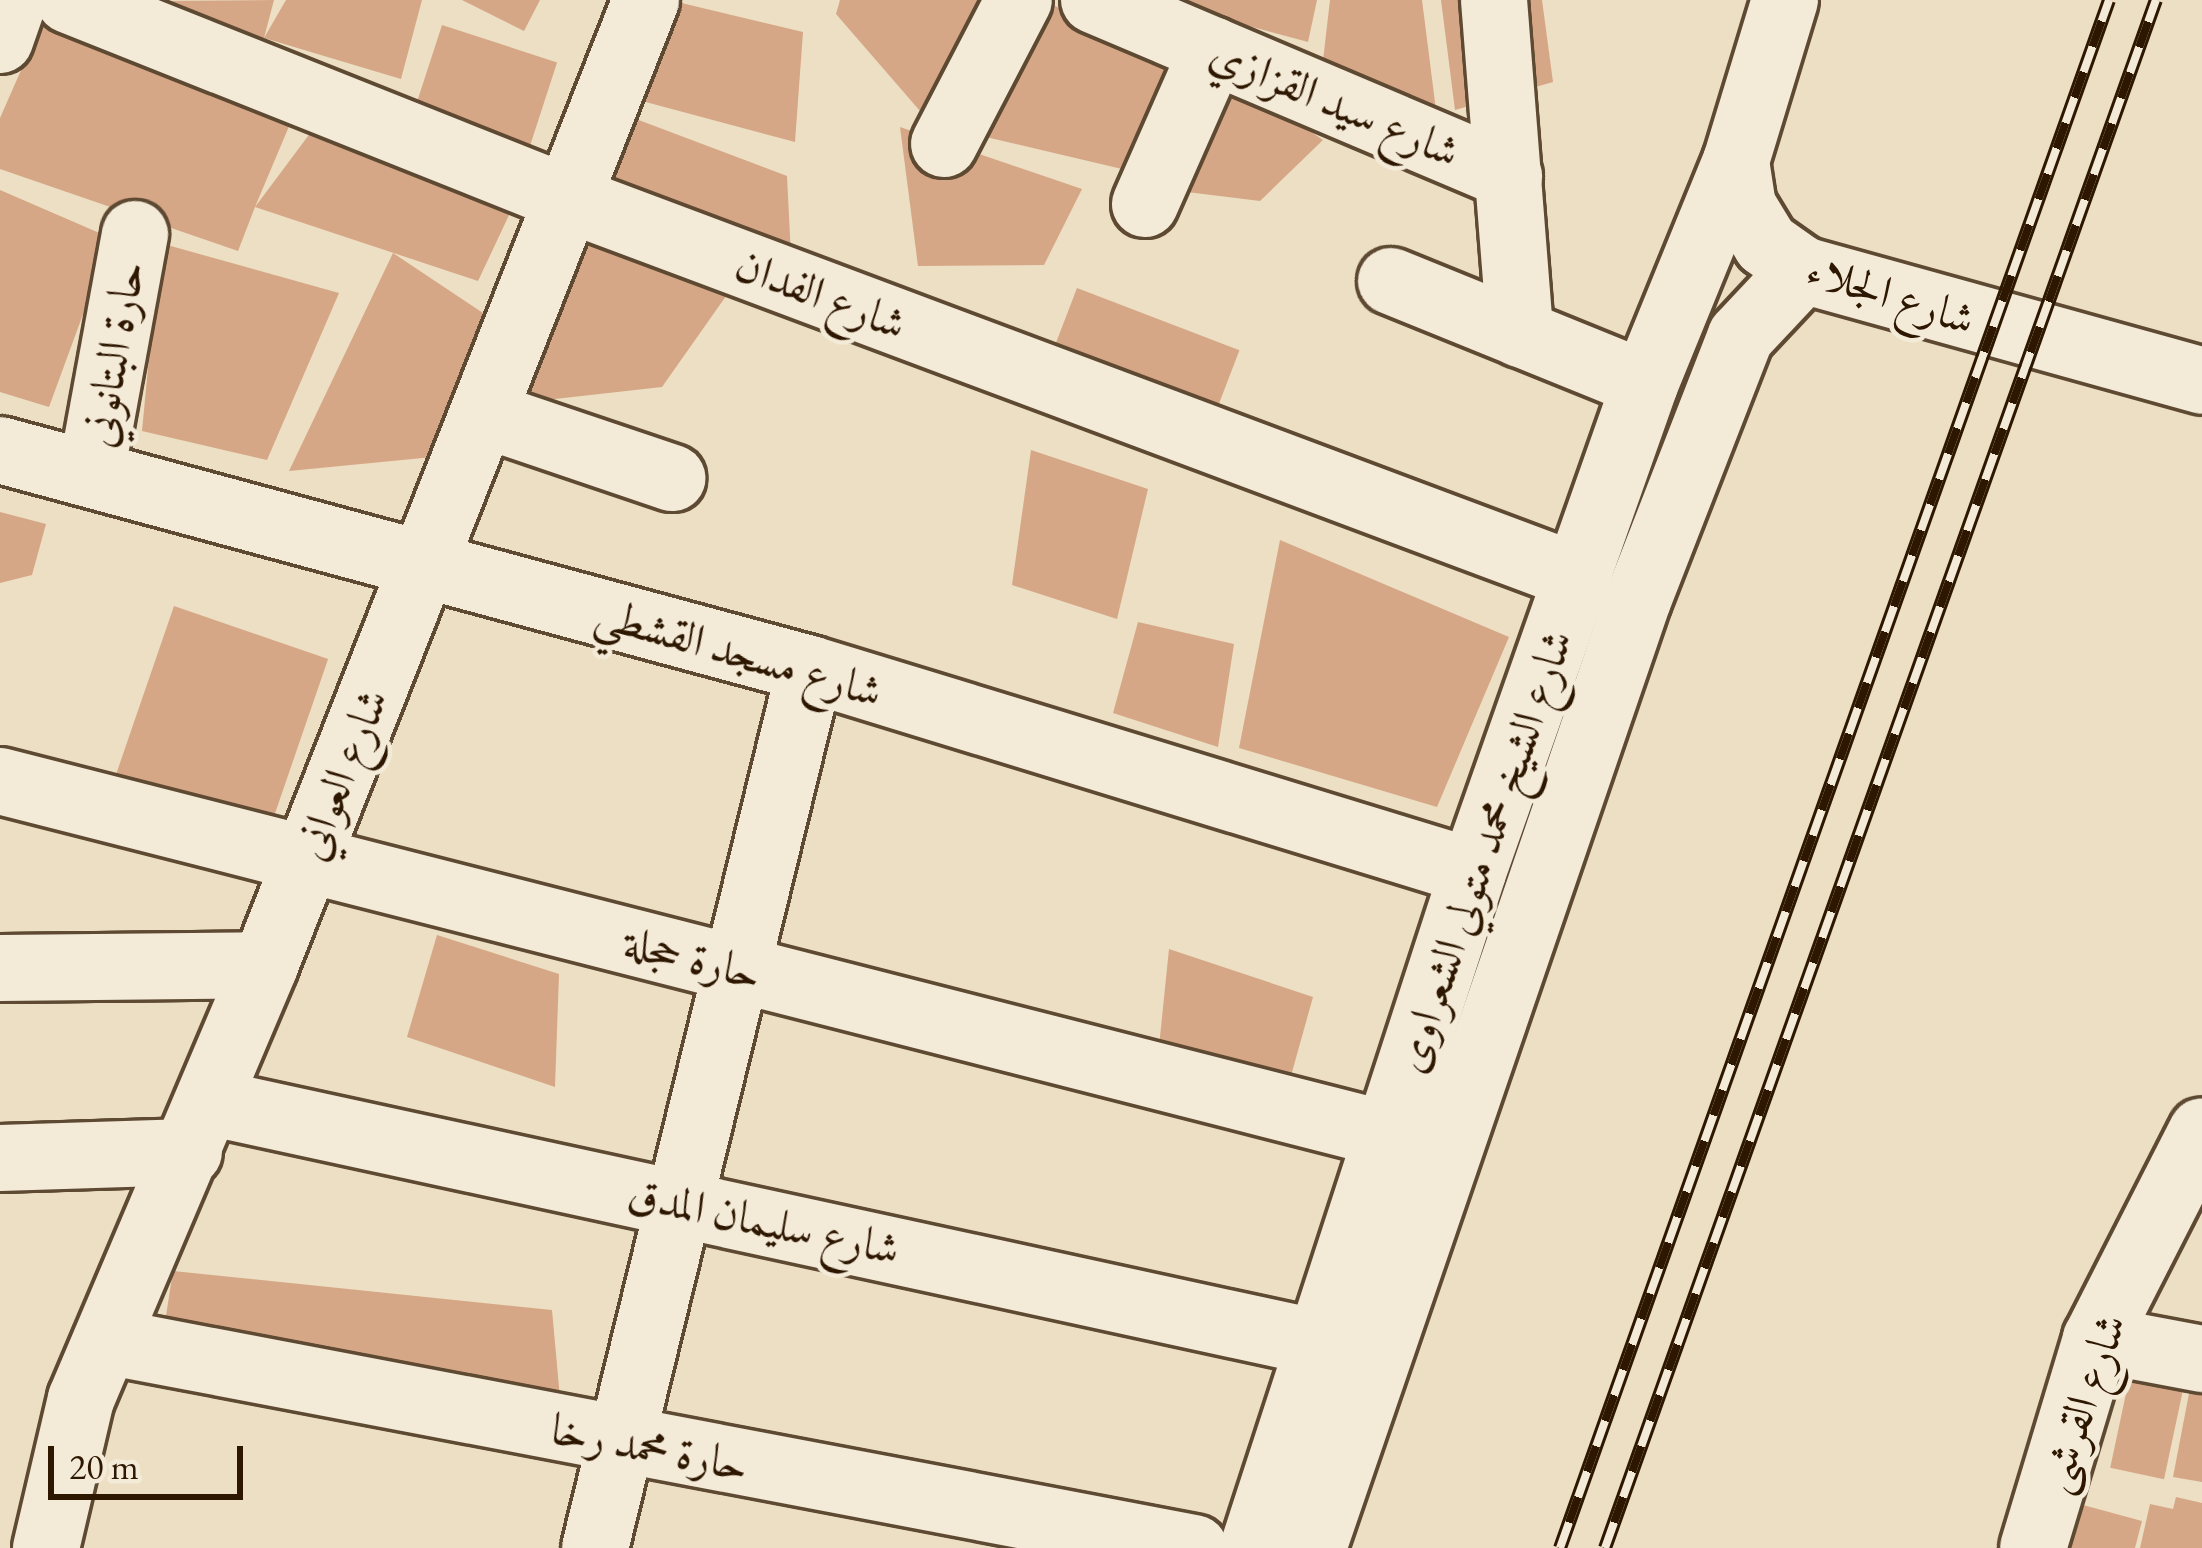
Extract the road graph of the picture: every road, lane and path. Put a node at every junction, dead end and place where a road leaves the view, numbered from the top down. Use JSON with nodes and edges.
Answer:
{"nodes":[{"id":1,"x":14,"y":0,"type":"edge"},
{"id":2,"x":69,"y":0,"type":"edge"},
{"id":3,"x":646,"y":0,"type":"edge"},
{"id":4,"x":1019,"y":0,"type":"edge"},
{"id":5,"x":1094,"y":0,"type":"edge"},
{"id":6,"x":1494,"y":0,"type":"edge"},
{"id":7,"x":1785,"y":0,"type":"edge"},
{"id":8,"x":0,"y":40,"type":"edge"},
{"id":9,"x":1213,"y":50,"type":"junction"},
{"id":10,"x":944,"y":144,"type":"dead end"},
{"id":11,"x":1736,"y":161,"type":"junction"},
{"id":12,"x":1509,"y":176,"type":"junction"},
{"id":13,"x":566,"y":198,"type":"junction"},
{"id":14,"x":1145,"y":204,"type":"dead end"},
{"id":15,"x":135,"y":234,"type":"dead end"},
{"id":16,"x":1803,"y":270,"type":"junction"},
{"id":17,"x":1391,"y":281,"type":"dead end"},
{"id":18,"x":1520,"y":334,"type":"junction"},
{"id":19,"x":2202,"y":381,"type":"edge"},
{"id":20,"x":1645,"y":385,"type":"junction"},
{"id":21,"x":483,"y":414,"type":"junction"},
{"id":22,"x":0,"y":450,"type":"edge"},
{"id":23,"x":92,"y":474,"type":"junction"},
{"id":24,"x":672,"y":478,"type":"dead end"},
{"id":25,"x":425,"y":566,"type":"junction"},
{"id":26,"x":1578,"y":577,"type":"junction"},
{"id":27,"x":810,"y":669,"type":"junction"},
{"id":28,"x":0,"y":781,"type":"edge"},
{"id":29,"x":306,"y":860,"type":"junction"},
{"id":30,"x":1473,"y":872,"type":"junction"},
{"id":31,"x":265,"y":965,"type":"junction"},
{"id":32,"x":0,"y":968,"type":"edge"},
{"id":33,"x":736,"y":969,"type":"junction"},
{"id":34,"x":199,"y":1127,"type":"junction"},
{"id":35,"x":1385,"y":1134,"type":"junction"},
{"id":36,"x":2198,"y":1155,"type":"edge"},
{"id":37,"x":0,"y":1158,"type":"edge"},
{"id":38,"x":679,"y":1202,"type":"junction"},
{"id":39,"x":2096,"y":1339,"type":"junction"},
{"id":40,"x":106,"y":1342,"type":"junction"},
{"id":41,"x":1319,"y":1342,"type":"junction"},
{"id":42,"x":2202,"y":1359,"type":"edge"},
{"id":43,"x":620,"y":1442,"type":"junction"},
{"id":44,"x":31,"y":1532,"type":"edge"},
{"id":45,"x":595,"y":1548,"type":"edge"},
{"id":46,"x":1194,"y":1548,"type":"edge"},
{"id":47,"x":1253,"y":1548,"type":"edge"},
{"id":48,"x":1313,"y":1548,"type":"edge"},
{"id":49,"x":2033,"y":1548,"type":"edge"}],
"edges":[{"from":1,"to":8,"type":"street"},
{"from":2,"to":13,"type":"street","name":"شارع الفدان"},
{"from":3,"to":13,"type":"street","name":"شارع العواني"},
{"from":4,"to":10,"type":"street"},
{"from":5,"to":9,"type":"street","name":"شارع سيد القزازي"},
{"from":6,"to":12,"type":"street"},
{"from":7,"to":11,"type":"street"},
{"from":9,"to":12,"type":"street","name":"شارع سيد القزازي"},
{"from":9,"to":14,"type":"street"},
{"from":11,"to":16,"type":"street","name":"شارع الجلاء"},
{"from":11,"to":20,"type":"street","name":"شارع الشيخ محمد متولي الشعراوى"},
{"from":12,"to":18,"type":"street"},
{"from":13,"to":21,"type":"street","name":"شارع العواني"},
{"from":13,"to":26,"type":"street","name":"شارع الفدان"},
{"from":15,"to":23,"type":"street","name":"حارة البتانوني"},
{"from":16,"to":19,"type":"street","name":"شارع الجلاء"},
{"from":16,"to":48,"type":"street","name":"شارع الشيخ محمد متولي الشعراوى"},
{"from":17,"to":18,"type":"street"},
{"from":18,"to":20,"type":"street"},
{"from":20,"to":26,"type":"street","name":"شارع الشيخ محمد متولي الشعراوى"},
{"from":21,"to":24,"type":"street"},
{"from":21,"to":25,"type":"street","name":"شارع العواني"},
{"from":22,"to":23,"type":"street","name":"شارع مسجد القشطي"},
{"from":23,"to":25,"type":"street","name":"شارع مسجد القشطي"},
{"from":25,"to":27,"type":"street","name":"شارع مسجد القشطي"},
{"from":25,"to":29,"type":"street","name":"شارع العواني"},
{"from":26,"to":30,"type":"street","name":"شارع الشيخ محمد متولي الشعراوى"},
{"from":27,"to":30,"type":"street","name":"شارع مسجد القشطي"},
{"from":27,"to":33,"type":"street"},
{"from":28,"to":29,"type":"street","name":"حارة حجلة"},
{"from":29,"to":31,"type":"street","name":"شارع العواني"},
{"from":29,"to":33,"type":"street","name":"حارة حجلة"},
{"from":30,"to":35,"type":"street","name":"شارع الشيخ محمد متولي الشعراوى"},
{"from":31,"to":32,"type":"street"},
{"from":31,"to":34,"type":"street","name":"شارع العواني"},
{"from":33,"to":35,"type":"street","name":"حارة حجلة"},
{"from":33,"to":38,"type":"street"},
{"from":34,"to":37,"type":"street","name":"شارع سليمان المدق"},
{"from":34,"to":38,"type":"street","name":"شارع سليمان المدق"},
{"from":34,"to":40,"type":"street","name":"شارع العواني"},
{"from":35,"to":41,"type":"street","name":"شارع الشيخ محمد متولي الشعراوى"},
{"from":36,"to":39,"type":"street","name":"شارع القرشى"},
{"from":38,"to":41,"type":"street","name":"شارع سليمان المدق"},
{"from":38,"to":43,"type":"street"},
{"from":39,"to":42,"type":"street"},
{"from":39,"to":49,"type":"street","name":"شارع القرشى"},
{"from":40,"to":43,"type":"street","name":"حارة محمد رخا"},
{"from":40,"to":44,"type":"street","name":"شارع العواني"},
{"from":41,"to":47,"type":"street","name":"شارع الشيخ محمد متولي الشعراوى"},
{"from":43,"to":45,"type":"street"},
{"from":43,"to":46,"type":"street","name":"حارة محمد رخا"}]}
